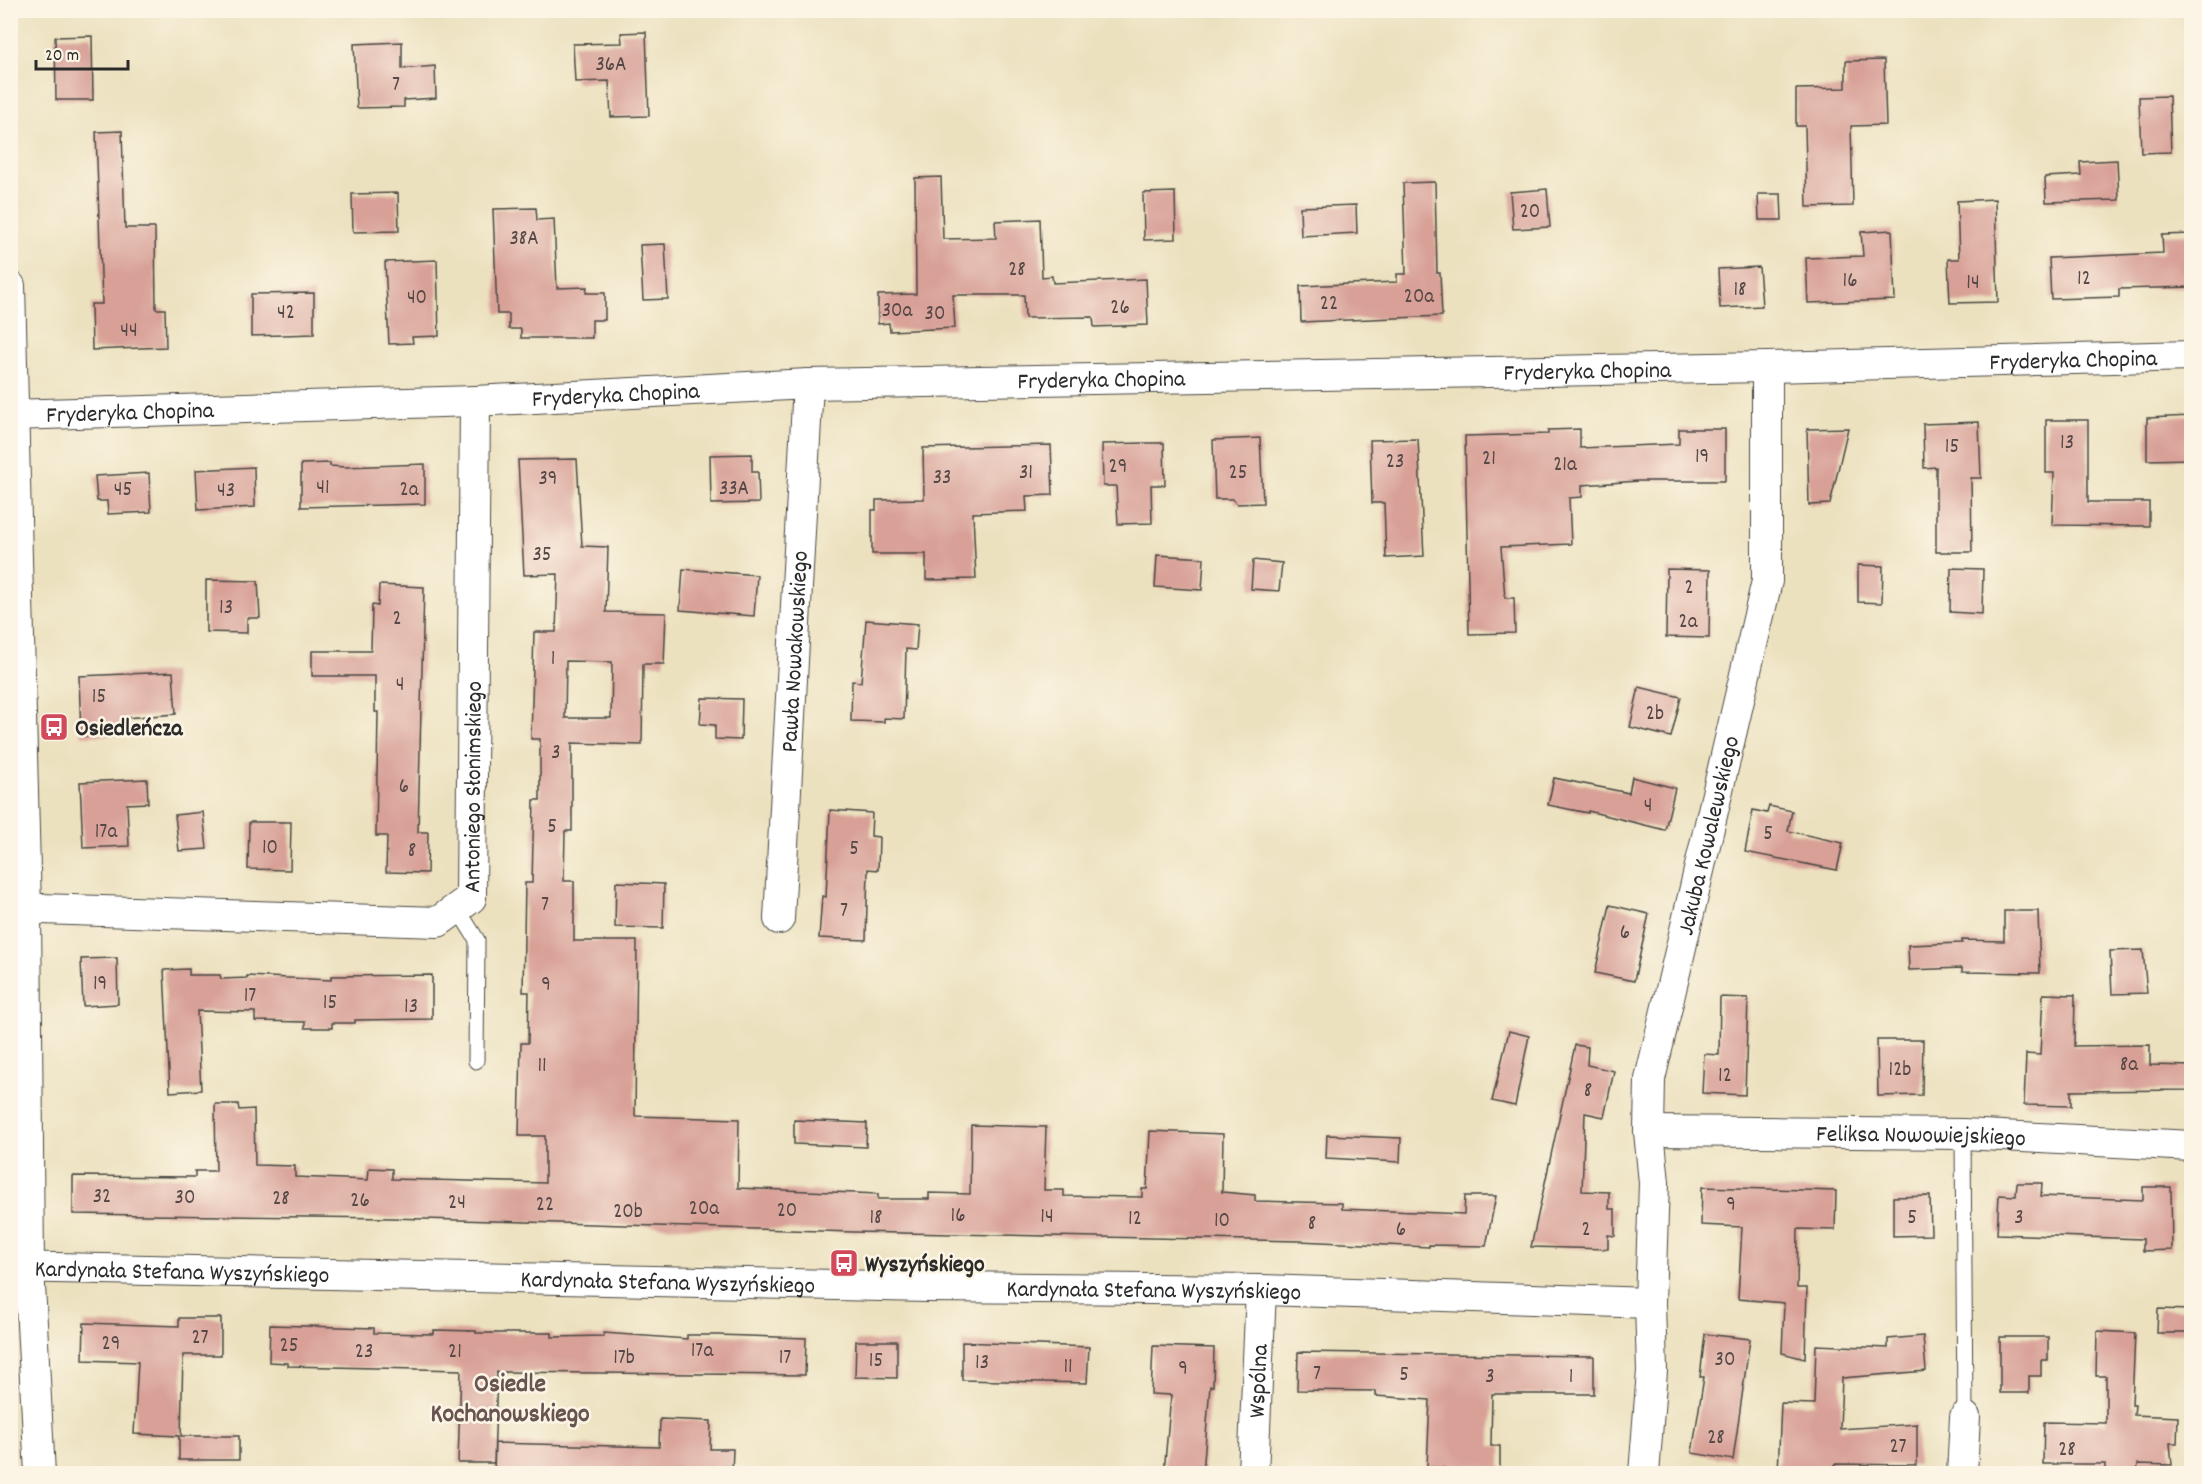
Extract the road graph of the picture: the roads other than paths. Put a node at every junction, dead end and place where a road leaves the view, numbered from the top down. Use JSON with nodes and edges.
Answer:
{"nodes":[{"id":1,"x":10,"y":286,"type":"edge"},
{"id":2,"x":2192,"y":356,"type":"edge"},
{"id":3,"x":1767,"y":367,"type":"junction"},
{"id":4,"x":808,"y":384,"type":"junction"},
{"id":5,"x":475,"y":401,"type":"junction"},
{"id":6,"x":13,"y":415,"type":"edge"},
{"id":7,"x":18,"y":908,"type":"edge"},
{"id":8,"x":457,"y":908,"type":"junction"},
{"id":9,"x":779,"y":919,"type":"dead end"},
{"id":10,"x":476,"y":1061,"type":"dead end"},
{"id":11,"x":1649,"y":1131,"type":"junction"},
{"id":12,"x":1963,"y":1134,"type":"junction"},
{"id":13,"x":2192,"y":1146,"type":"edge"},
{"id":14,"x":20,"y":1267,"type":"edge"},
{"id":15,"x":1261,"y":1290,"type":"junction"},
{"id":16,"x":1650,"y":1303,"type":"junction"},
{"id":17,"x":1965,"y":1417,"type":"joint"},
{"id":18,"x":40,"y":1473,"type":"edge"},
{"id":19,"x":1253,"y":1473,"type":"edge"},
{"id":20,"x":1644,"y":1473,"type":"edge"},
{"id":21,"x":1962,"y":1473,"type":"edge"}],
"edges":[{"from":1,"to":6,"type":"street"},
{"from":2,"to":3,"type":"street","name":"Fryderyka Chopina"},
{"from":3,"to":4,"type":"street","name":"Fryderyka Chopina"},
{"from":3,"to":11,"type":"street","name":"Jakuba Kowalewskiego"},
{"from":4,"to":5,"type":"street","name":"Fryderyka Chopina"},
{"from":4,"to":9,"type":"street","name":"Pawła Nowakowskiego"},
{"from":5,"to":6,"type":"street","name":"Fryderyka Chopina"},
{"from":5,"to":8,"type":"street","name":"Antoniego Słonimskiego"},
{"from":6,"to":7,"type":"street"},
{"from":7,"to":8,"type":"street","name":"Antoniego Słonimskiego"},
{"from":7,"to":14,"type":"street"},
{"from":8,"to":10,"type":"lane"},
{"from":11,"to":12,"type":"street","name":"Feliksa Nowowiejskiego"},
{"from":11,"to":16,"type":"street","name":"Jakuba Kowalewskiego"},
{"from":12,"to":13,"type":"street","name":"Feliksa Nowowiejskiego"},
{"from":12,"to":17,"type":"lane"},
{"from":14,"to":15,"type":"street","name":"Kardynała Stefana Wyszyńskiego"},
{"from":14,"to":18,"type":"street"},
{"from":15,"to":16,"type":"street","name":"Kardynała Stefana Wyszyńskiego"},
{"from":15,"to":19,"type":"street","name":"Wspólna"},
{"from":16,"to":20,"type":"street","name":"Jakuba Kowalewskiego"},
{"from":17,"to":21,"type":"street"}]}
